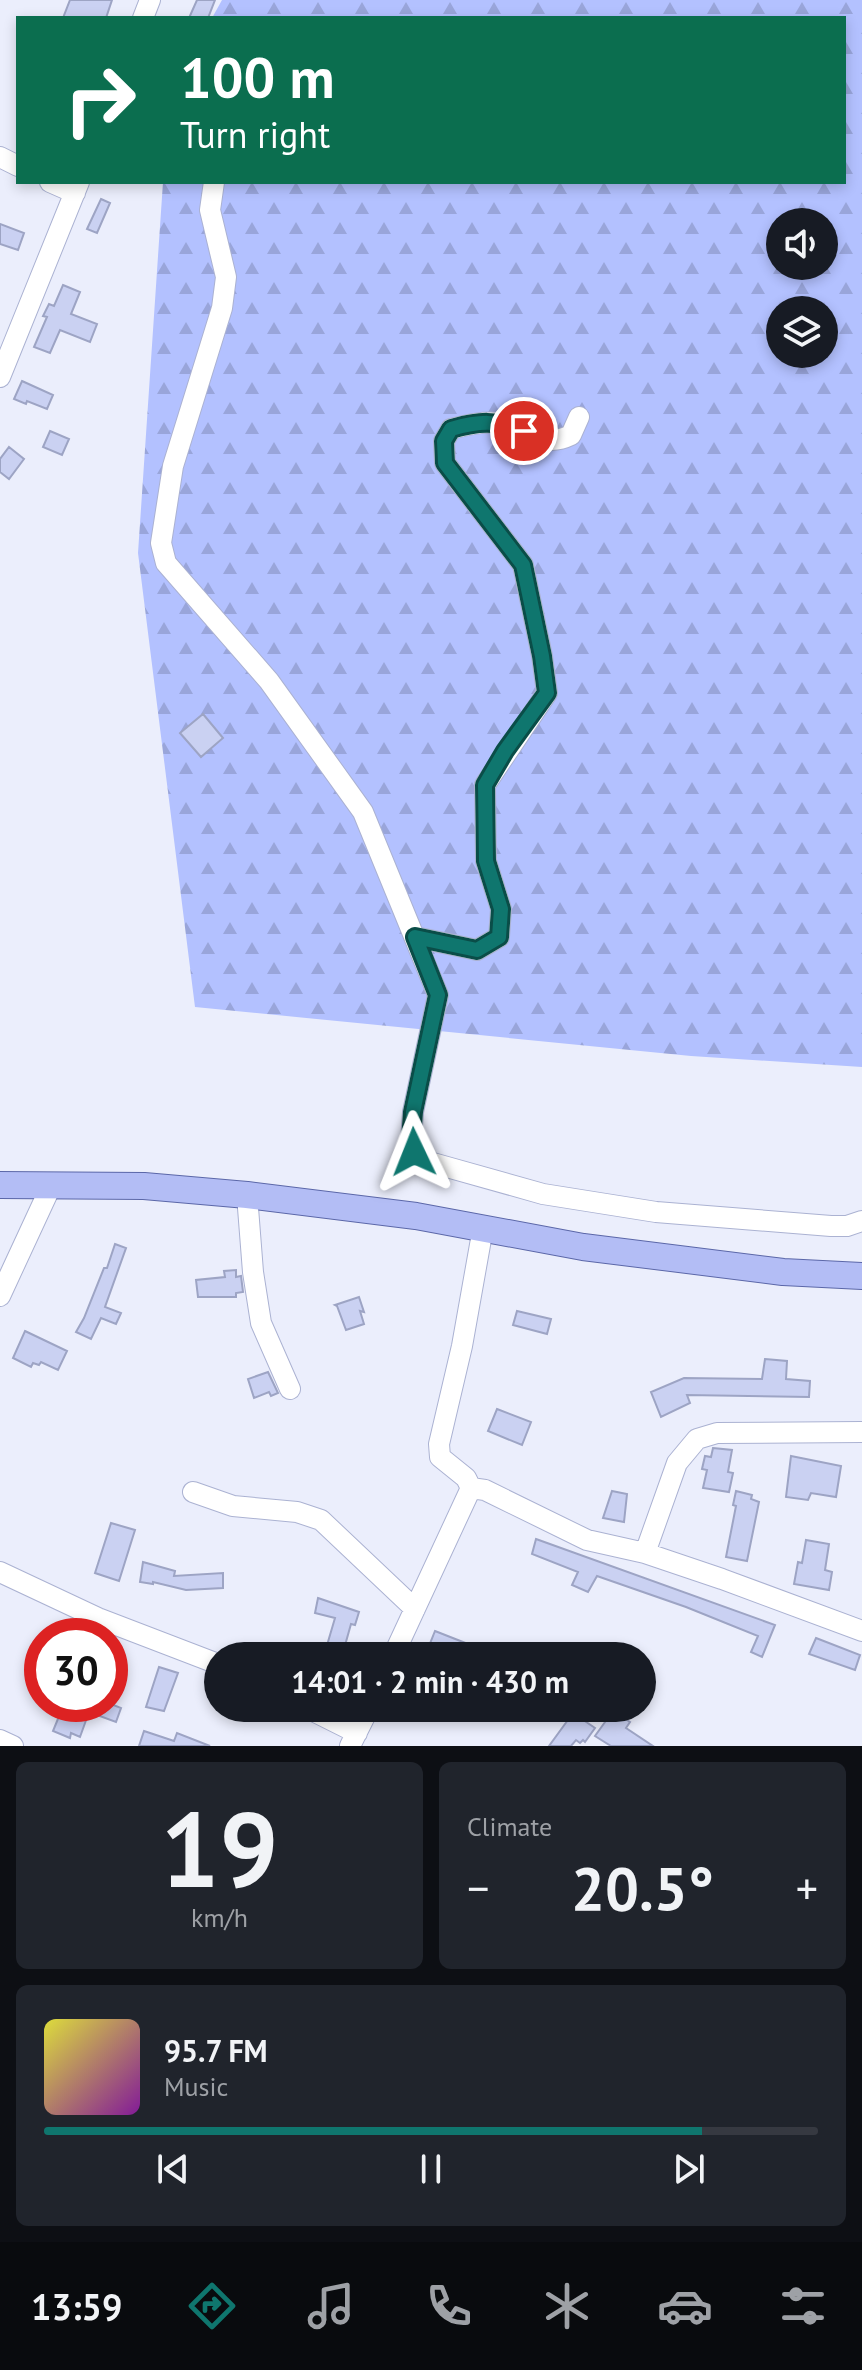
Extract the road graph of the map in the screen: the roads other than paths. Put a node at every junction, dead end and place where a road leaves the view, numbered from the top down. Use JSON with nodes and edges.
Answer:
{"nodes":[{"id":1,"x":214,"y":184,"type":"edge"},
{"id":2,"x":77,"y":188,"type":"edge"},
{"id":3,"x":0,"y":377,"type":"edge"},
{"id":4,"x":579,"y":417,"type":"dead end"},
{"id":5,"x":415,"y":937,"type":"junction"},
{"id":6,"x":0,"y":1185,"type":"edge"},
{"id":7,"x":51,"y":1186,"type":"junction"},
{"id":8,"x":247,"y":1195,"type":"junction"},
{"id":9,"x":862,"y":1221,"type":"edge"},
{"id":10,"x":483,"y":1228,"type":"junction"},
{"id":11,"x":862,"y":1276,"type":"edge"},
{"id":12,"x":0,"y":1296,"type":"edge"},
{"id":13,"x":290,"y":1389,"type":"dead end"},
{"id":14,"x":862,"y":1432,"type":"edge"},
{"id":15,"x":471,"y":1488,"type":"junction"},
{"id":16,"x":193,"y":1492,"type":"dead end"},
{"id":17,"x":645,"y":1553,"type":"junction"},
{"id":18,"x":0,"y":1572,"type":"edge"},
{"id":19,"x":415,"y":1609,"type":"junction"},
{"id":20,"x":862,"y":1631,"type":"edge"},
{"id":21,"x":400,"y":1642,"type":"edge"},
{"id":22,"x":204,"y":1659,"type":"edge"},
{"id":23,"x":328,"y":1722,"type":"edge"},
{"id":24,"x":354,"y":1739,"type":"edge"},
{"id":25,"x":0,"y":1740,"type":"edge"},
{"id":26,"x":13,"y":1746,"type":"edge"}],
"edges":[{"from":1,"to":5,"type":"street"},
{"from":2,"to":3,"type":"street"},
{"from":4,"to":5,"type":"street"},
{"from":5,"to":9,"type":"street"},
{"from":6,"to":7,"type":"main road"},
{"from":7,"to":8,"type":"main road"},
{"from":7,"to":12,"type":"street"},
{"from":8,"to":10,"type":"main road"},
{"from":8,"to":13,"type":"street"},
{"from":10,"to":11,"type":"main road"},
{"from":10,"to":15,"type":"street"},
{"from":14,"to":17,"type":"street"},
{"from":15,"to":17,"type":"street"},
{"from":15,"to":19,"type":"street"},
{"from":16,"to":19,"type":"street"},
{"from":17,"to":20,"type":"street"},
{"from":18,"to":22,"type":"street"},
{"from":19,"to":21,"type":"street"},
{"from":23,"to":24,"type":"street"},
{"from":25,"to":26,"type":"street"}]}
